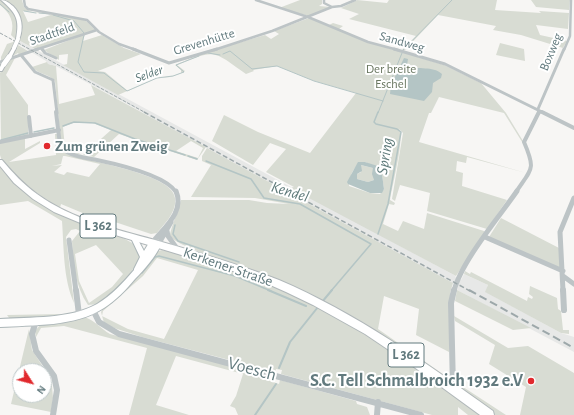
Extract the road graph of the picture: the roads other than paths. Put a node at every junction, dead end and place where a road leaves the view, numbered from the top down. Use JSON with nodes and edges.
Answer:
{"nodes":[{"id":1,"x":4,"y":0,"type":"edge"},
{"id":2,"x":24,"y":0,"type":"edge"},
{"id":3,"x":256,"y":0,"type":"edge"},
{"id":4,"x":324,"y":0,"type":"edge"},
{"id":5,"x":355,"y":0,"type":"edge"},
{"id":6,"x":571,"y":0,"type":"edge"},
{"id":7,"x":332,"y":7,"type":"junction"},
{"id":8,"x":308,"y":17,"type":"junction"},
{"id":9,"x":98,"y":31,"type":"junction"},
{"id":10,"x":42,"y":49,"type":"junction"},
{"id":11,"x":21,"y":56,"type":"junction"},
{"id":12,"x":56,"y":58,"type":"dead end"},
{"id":13,"x":2,"y":63,"type":"edge"},
{"id":14,"x":0,"y":70,"type":"edge"},
{"id":15,"x":539,"y":111,"type":"junction"},
{"id":16,"x":29,"y":117,"type":"dead end"},
{"id":17,"x":574,"y":128,"type":"edge"},
{"id":18,"x":58,"y":130,"type":"junction"},
{"id":19,"x":31,"y":136,"type":"junction"},
{"id":20,"x":0,"y":142,"type":"edge"},
{"id":21,"x":0,"y":162,"type":"edge"},
{"id":22,"x":574,"y":198,"type":"edge"},
{"id":23,"x":171,"y":221,"type":"junction"},
{"id":24,"x":167,"y":230,"type":"junction"},
{"id":25,"x":485,"y":237,"type":"junction"},
{"id":26,"x":134,"y":238,"type":"junction"},
{"id":27,"x":69,"y":240,"type":"dead end"},
{"id":28,"x":155,"y":244,"type":"junction"},
{"id":29,"x":178,"y":250,"type":"junction"},
{"id":30,"x":143,"y":256,"type":"junction"},
{"id":31,"x":563,"y":274,"type":"junction"},
{"id":32,"x":133,"y":276,"type":"junction"},
{"id":33,"x":574,"y":284,"type":"edge"},
{"id":34,"x":93,"y":310,"type":"junction"},
{"id":35,"x":564,"y":310,"type":"dead end"},
{"id":36,"x":79,"y":315,"type":"junction"},
{"id":37,"x":36,"y":320,"type":"junction"},
{"id":38,"x":0,"y":322,"type":"edge"},
{"id":39,"x":453,"y":388,"type":"junction"},
{"id":40,"x":378,"y":402,"type":"junction"},
{"id":41,"x":53,"y":415,"type":"edge"},
{"id":42,"x":377,"y":415,"type":"edge"},
{"id":43,"x":421,"y":415,"type":"edge"},
{"id":44,"x":489,"y":415,"type":"edge"}],
"edges":[{"from":1,"to":13,"type":"main road","bridge":true},
{"from":2,"to":9,"type":"street","name":"Grevenhütte"},
{"from":3,"to":8,"type":"street","name":"Sandweg"},
{"from":4,"to":7,"type":"street"},
{"from":5,"to":7,"type":"street","name":"Grevenhütte"},
{"from":6,"to":15,"type":"street","name":"Boxweg"},
{"from":7,"to":8,"type":"street","name":"Grevenhütte"},
{"from":8,"to":9,"type":"street","name":"Grevenhütte"},
{"from":8,"to":15,"type":"street","name":"Sandweg"},
{"from":9,"to":10,"type":"street","name":"Stadtfeld"},
{"from":10,"to":11,"type":"street","name":"Stadtfeld"},
{"from":10,"to":12,"type":"street"},
{"from":11,"to":13,"type":"street","name":"Stadtfeld"},
{"from":11,"to":18,"type":"street","name":"Stadtfeld"},
{"from":13,"to":14,"type":"main road"},
{"from":15,"to":17,"type":"street"},
{"from":15,"to":25,"type":"street"},
{"from":16,"to":19,"type":"street"},
{"from":18,"to":19,"type":"street"},
{"from":18,"to":23,"type":"street"},
{"from":19,"to":20,"type":"street"},
{"from":21,"to":26,"type":"main road","name":"Kerkener Straße","number":"L 362"},
{"from":22,"to":31,"type":"street"},
{"from":23,"to":24,"type":"street"},
{"from":23,"to":28,"type":"street"},
{"from":24,"to":28,"type":"street"},
{"from":24,"to":29,"type":"street"},
{"from":25,"to":31,"type":"street"},
{"from":25,"to":39,"type":"street"},
{"from":26,"to":28,"type":"main road","name":"Kerkener Straße","number":"L 362"},
{"from":26,"to":30,"type":"street"},
{"from":27,"to":36,"type":"street"},
{"from":28,"to":29,"type":"main road","name":"Kerkener Straße","number":"L 362"},
{"from":28,"to":30,"type":"street"},
{"from":28,"to":32,"type":"street"},
{"from":29,"to":39,"type":"main road","name":"Kerkener Straße","number":"L 362"},
{"from":30,"to":32,"type":"street"},
{"from":31,"to":33,"type":"street"},
{"from":31,"to":35,"type":"street"},
{"from":32,"to":34,"type":"street"},
{"from":34,"to":36,"type":"street"},
{"from":34,"to":40,"type":"street","name":"Voesch"},
{"from":36,"to":37,"type":"street"},
{"from":37,"to":38,"type":"street"},
{"from":37,"to":41,"type":"street"},
{"from":39,"to":44,"type":"main road","number":"L 362"},
{"from":40,"to":42,"type":"street"},
{"from":40,"to":43,"type":"street","name":"Voesch"}]}
